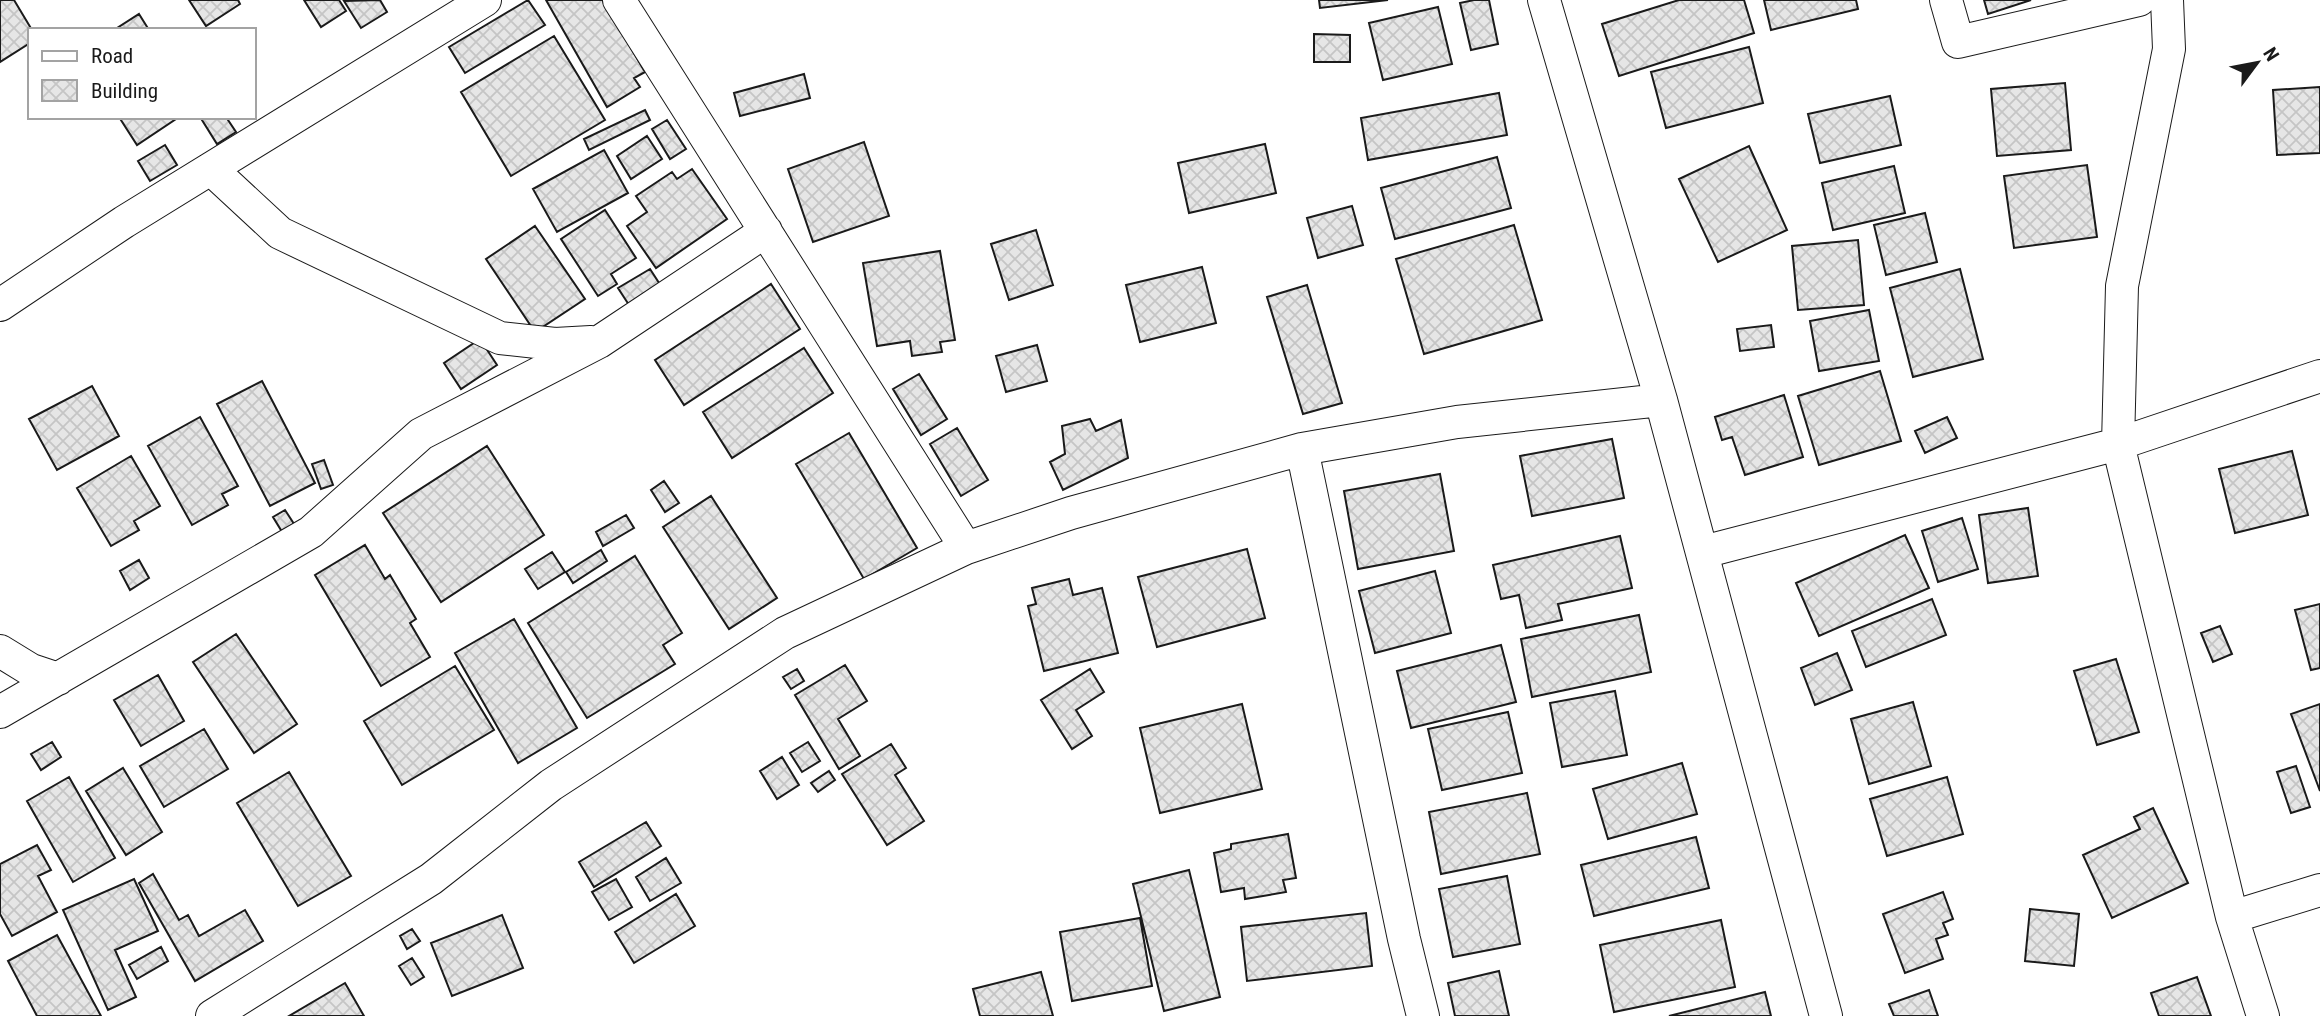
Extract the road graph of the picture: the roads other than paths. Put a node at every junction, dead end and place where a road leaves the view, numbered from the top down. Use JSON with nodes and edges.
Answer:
{"nodes":[{"id":1,"x":485,"y":0,"type":"edge"},
{"id":2,"x":619,"y":0,"type":"edge"},
{"id":3,"x":1544,"y":0,"type":"edge"},
{"id":4,"x":1946,"y":0,"type":"edge"},
{"id":5,"x":2139,"y":0,"type":"edge"},
{"id":6,"x":2167,"y":0,"type":"edge"},
{"id":7,"x":211,"y":169,"type":"junction"},
{"id":8,"x":766,"y":231,"type":"junction"},
{"id":9,"x":0,"y":305,"type":"edge"},
{"id":10,"x":599,"y":342,"type":"junction"},
{"id":11,"x":2320,"y":376,"type":"edge"},
{"id":12,"x":1661,"y":400,"type":"junction"},
{"id":13,"x":2119,"y":444,"type":"junction"},
{"id":14,"x":1302,"y":449,"type":"junction"},
{"id":15,"x":966,"y":548,"type":"junction"},
{"id":16,"x":1703,"y":552,"type":"junction"},
{"id":17,"x":0,"y":650,"type":"edge"},
{"id":18,"x":58,"y":679,"type":"junction"},
{"id":19,"x":0,"y":712,"type":"edge"},
{"id":20,"x":2320,"y":890,"type":"edge"},
{"id":21,"x":2232,"y":917,"type":"junction"},
{"id":22,"x":212,"y":1016,"type":"edge"},
{"id":23,"x":1423,"y":1016,"type":"edge"},
{"id":24,"x":1826,"y":1016,"type":"edge"},
{"id":25,"x":2263,"y":1016,"type":"edge"}],
"edges":[{"from":1,"to":7,"type":"street"},
{"from":2,"to":8,"type":"street"},
{"from":3,"to":12,"type":"street"},
{"from":4,"to":5,"type":"street"},
{"from":6,"to":13,"type":"street"},
{"from":7,"to":9,"type":"street"},
{"from":7,"to":10,"type":"street"},
{"from":8,"to":10,"type":"street"},
{"from":8,"to":15,"type":"street"},
{"from":10,"to":18,"type":"street"},
{"from":11,"to":13,"type":"street"},
{"from":12,"to":14,"type":"street"},
{"from":12,"to":16,"type":"street"},
{"from":13,"to":16,"type":"street"},
{"from":13,"to":21,"type":"street"},
{"from":14,"to":15,"type":"street"},
{"from":14,"to":23,"type":"street"},
{"from":15,"to":22,"type":"street"},
{"from":16,"to":24,"type":"street"},
{"from":17,"to":18,"type":"street"},
{"from":18,"to":19,"type":"street"},
{"from":20,"to":21,"type":"street"},
{"from":21,"to":25,"type":"street"}]}
